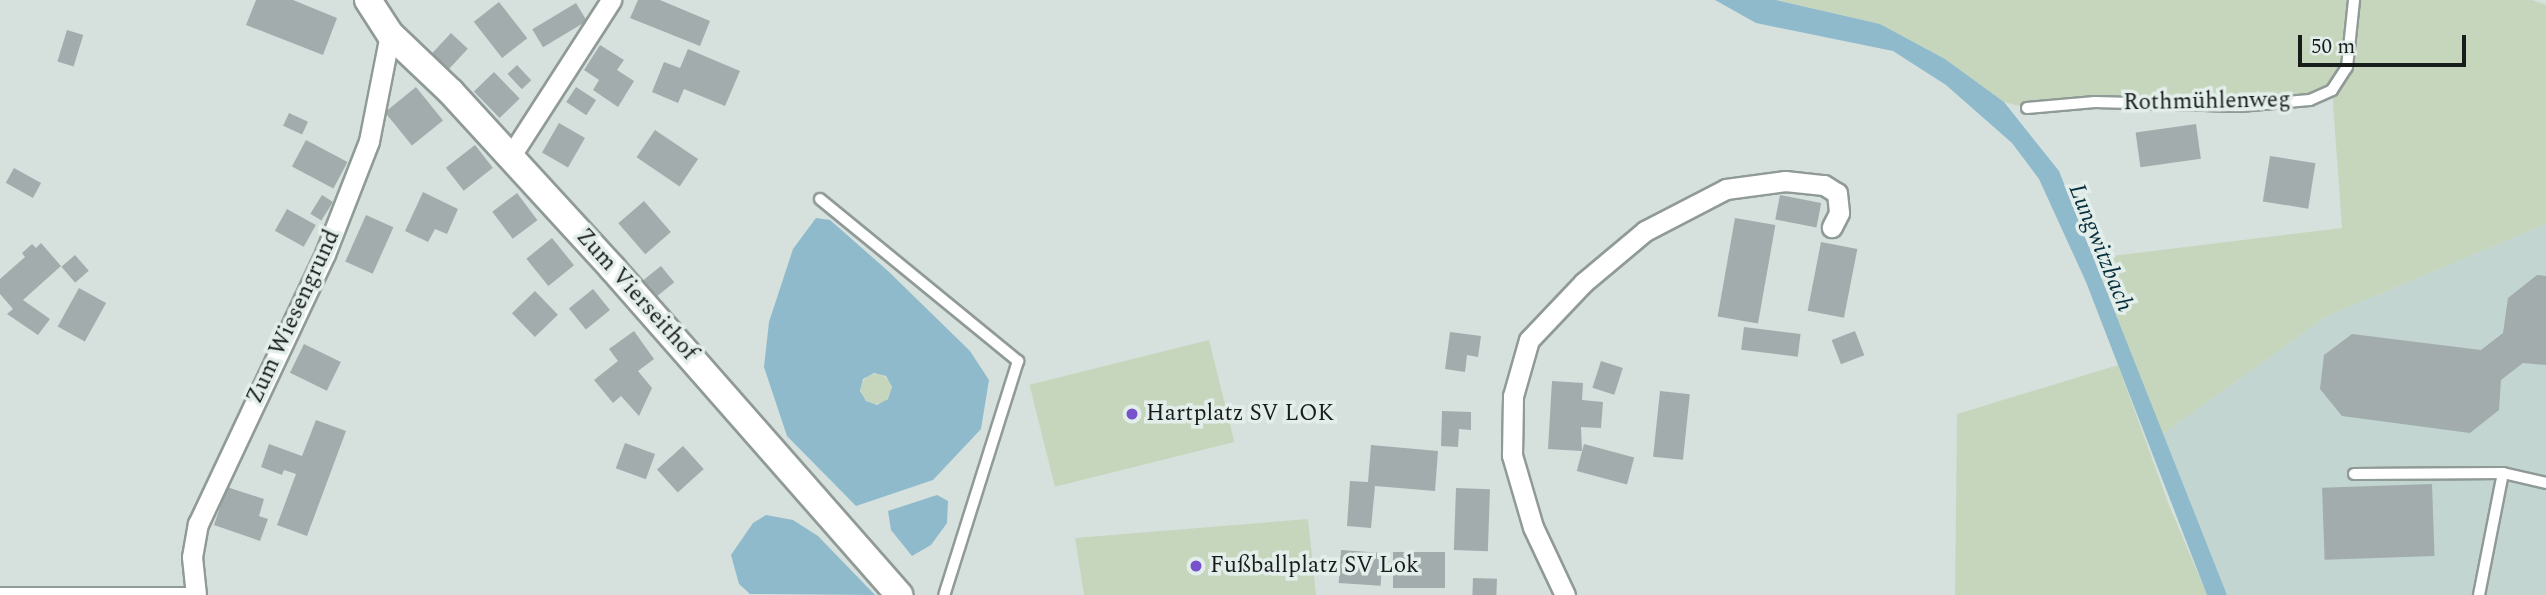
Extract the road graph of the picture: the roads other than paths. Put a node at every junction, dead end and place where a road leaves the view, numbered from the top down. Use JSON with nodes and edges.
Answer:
{"nodes":[{"id":1,"x":368,"y":0,"type":"edge"},
{"id":2,"x":611,"y":0,"type":"edge"},
{"id":3,"x":2354,"y":0,"type":"edge"},
{"id":4,"x":390,"y":34,"type":"junction"},
{"id":5,"x":2026,"y":108,"type":"dead end"},
{"id":6,"x":510,"y":157,"type":"junction"},
{"id":7,"x":820,"y":199,"type":"dead end"},
{"id":8,"x":1832,"y":227,"type":"dead end"},
{"id":9,"x":2503,"y":473,"type":"junction"},
{"id":10,"x":2354,"y":474,"type":"dead end"},
{"id":11,"x":2546,"y":483,"type":"edge"},
{"id":12,"x":0,"y":593,"type":"edge"},
{"id":13,"x":196,"y":594,"type":"edge"},
{"id":14,"x":899,"y":595,"type":"edge"},
{"id":15,"x":944,"y":595,"type":"edge"},
{"id":16,"x":1566,"y":595,"type":"edge"},
{"id":17,"x":2479,"y":595,"type":"edge"}],
"edges":[{"from":1,"to":4,"type":"street","name":"Zum Vierseithof"},
{"from":2,"to":6,"type":"street"},
{"from":3,"to":5,"type":"lane","name":"Rothmühlenweg"},
{"from":4,"to":6,"type":"street","name":"Zum Vierseithof"},
{"from":4,"to":13,"type":"street","name":"Zum Wiesengrund"},
{"from":6,"to":14,"type":"street","name":"Zum Vierseithof"},
{"from":7,"to":15,"type":"lane"},
{"from":8,"to":16,"type":"street"},
{"from":9,"to":10,"type":"lane"},
{"from":9,"to":11,"type":"lane"},
{"from":9,"to":17,"type":"lane"},
{"from":12,"to":13,"type":"lane"}]}
